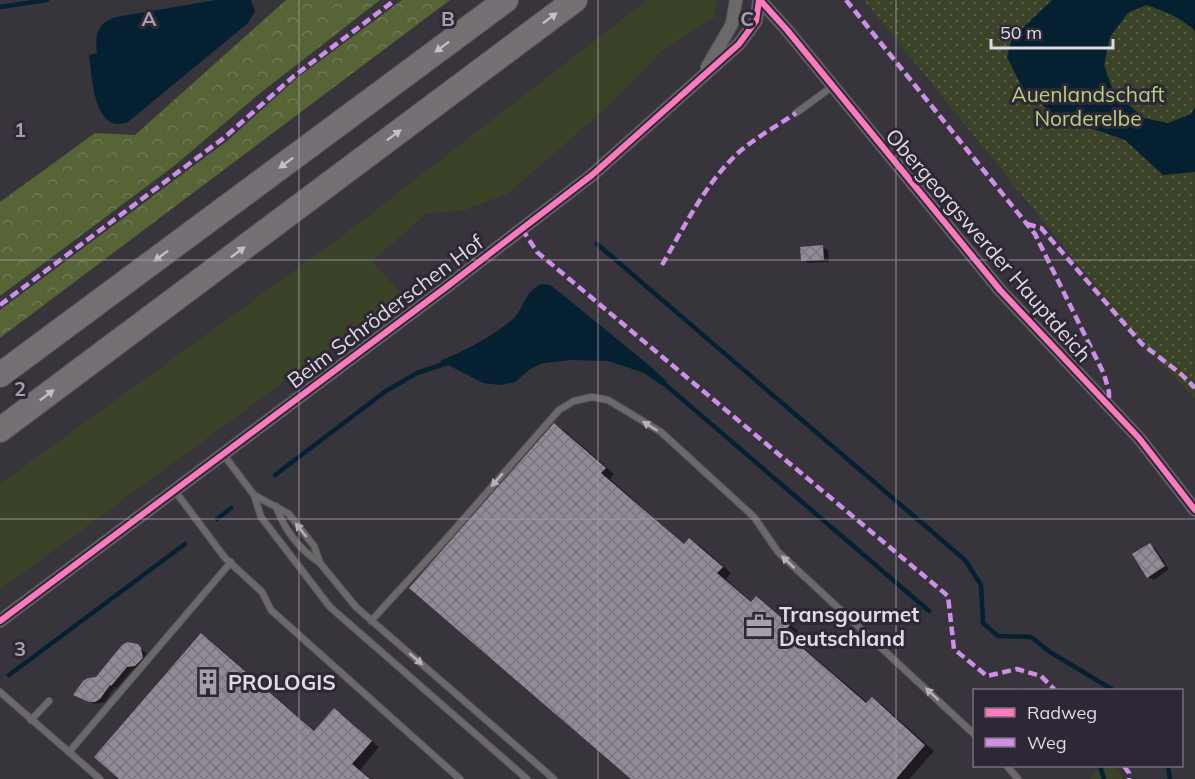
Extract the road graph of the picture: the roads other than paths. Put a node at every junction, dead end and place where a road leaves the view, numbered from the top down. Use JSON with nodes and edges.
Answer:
{"nodes":[{"id":1,"x":506,"y":0,"type":"edge"},
{"id":2,"x":575,"y":0,"type":"edge"},
{"id":3,"x":736,"y":0,"type":"edge"},
{"id":4,"x":759,"y":0,"type":"edge"},
{"id":5,"x":700,"y":79,"type":"junction"},
{"id":6,"x":833,"y":86,"type":"junction"},
{"id":7,"x":796,"y":113,"type":"dead end"},
{"id":8,"x":0,"y":375,"type":"edge"},
{"id":9,"x":0,"y":430,"type":"edge"},
{"id":10,"x":223,"y":453,"type":"junction"},
{"id":11,"x":174,"y":490,"type":"junction"},
{"id":12,"x":254,"y":495,"type":"junction"},
{"id":13,"x":276,"y":506,"type":"junction"},
{"id":14,"x":1195,"y":510,"type":"edge"},
{"id":15,"x":231,"y":562,"type":"junction"},
{"id":16,"x":320,"y":563,"type":"junction"},
{"id":17,"x":0,"y":621,"type":"edge"},
{"id":18,"x":371,"y":621,"type":"junction"},
{"id":19,"x":0,"y":692,"type":"edge"},
{"id":20,"x":49,"y":701,"type":"dead end"},
{"id":21,"x":31,"y":720,"type":"junction"},
{"id":22,"x":973,"y":732,"type":"edge"},
{"id":23,"x":69,"y":752,"type":"junction"},
{"id":24,"x":1009,"y":767,"type":"edge"},
{"id":25,"x":100,"y":779,"type":"edge"},
{"id":26,"x":460,"y":779,"type":"edge"},
{"id":27,"x":527,"y":779,"type":"edge"},
{"id":28,"x":554,"y":779,"type":"edge"},
{"id":29,"x":1018,"y":779,"type":"edge"}],
"edges":[{"from":1,"to":8,"type":"highway","one_way":true},
{"from":9,"to":2,"type":"highway","one_way":true},
{"from":3,"to":5,"type":"street","name":"Beim Schröderschen Hof"},
{"from":4,"to":5,"type":"street","name":"Beim Schröderschen Hof"},
{"from":4,"to":6,"type":"street","name":"Obergeorgswerder Hauptdeich"},
{"from":5,"to":10,"type":"street","name":"Beim Schröderschen Hof"},
{"from":6,"to":7,"type":"lane"},
{"from":6,"to":14,"type":"street","name":"Obergeorgswerder Hauptdeich"},
{"from":10,"to":11,"type":"street","name":"Beim Schröderschen Hof"},
{"from":10,"to":12,"type":"lane"},
{"from":11,"to":15,"type":"lane"},
{"from":11,"to":17,"type":"street","name":"Beim Schröderschen Hof"},
{"from":12,"to":13,"type":"lane"},
{"from":12,"to":27,"type":"lane"},
{"from":13,"to":16,"type":"lane"},
{"from":16,"to":13,"type":"lane","one_way":true},
{"from":15,"to":23,"type":"lane"},
{"from":15,"to":26,"type":"lane"},
{"from":16,"to":18,"type":"lane"},
{"from":22,"to":18,"type":"lane","one_way":true},
{"from":18,"to":28,"type":"lane","one_way":true},
{"from":19,"to":21,"type":"lane"},
{"from":20,"to":21,"type":"lane"},
{"from":21,"to":23,"type":"lane"},
{"from":23,"to":25,"type":"lane"},
{"from":24,"to":29,"type":"lane"}]}
